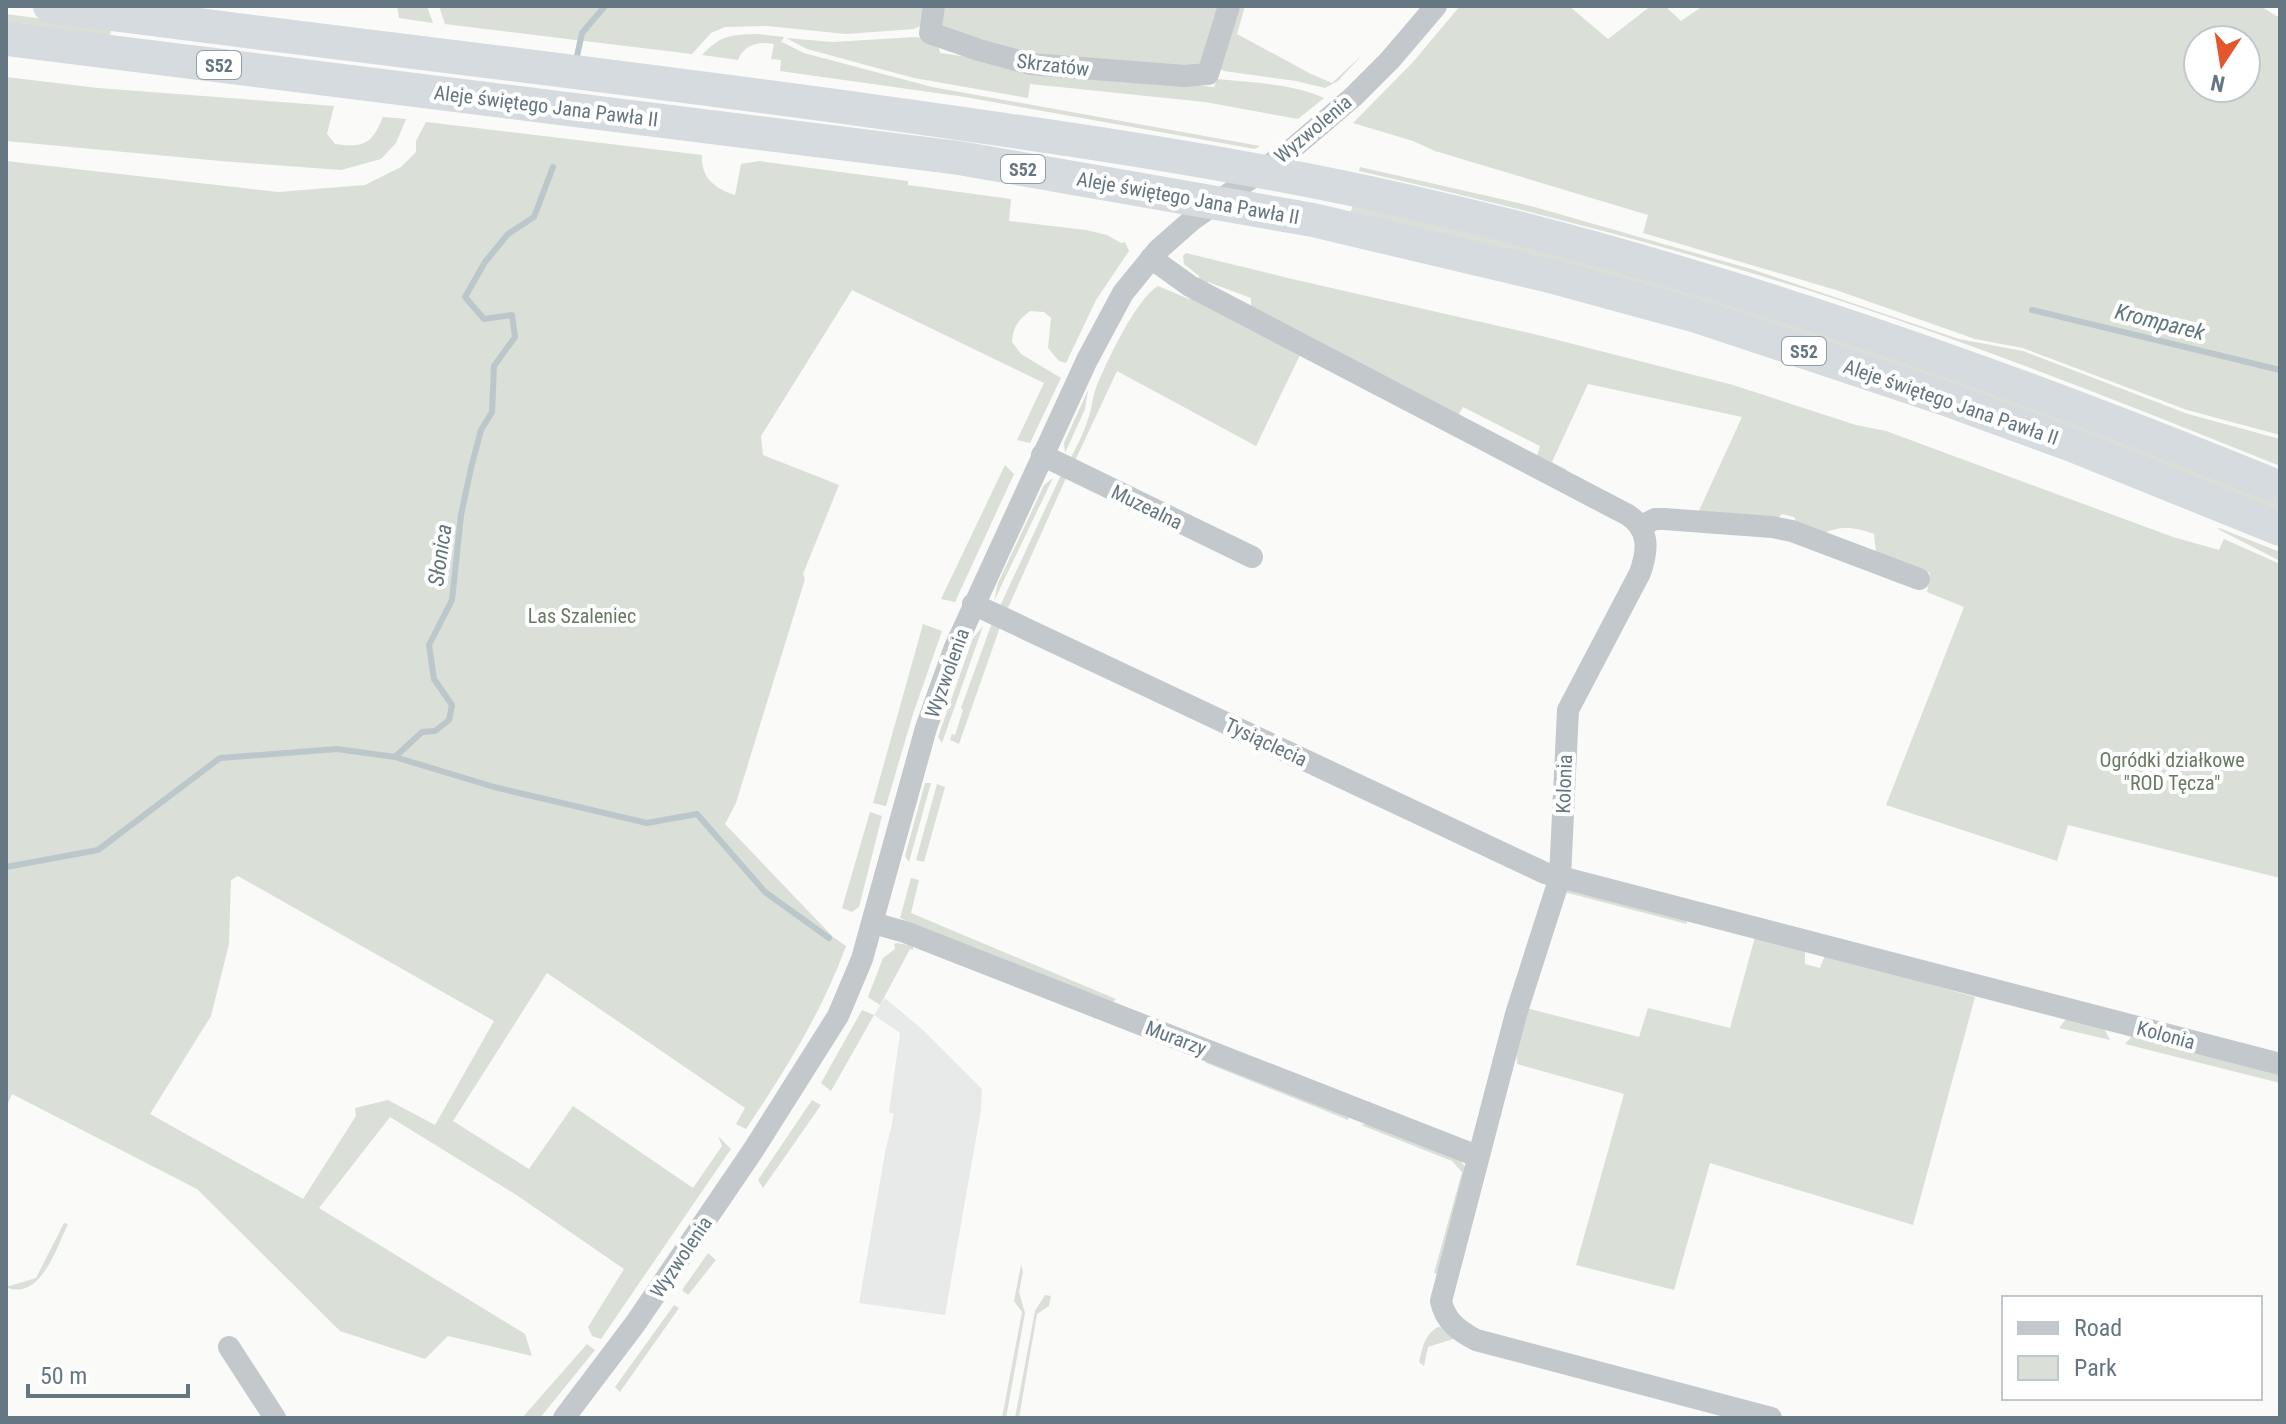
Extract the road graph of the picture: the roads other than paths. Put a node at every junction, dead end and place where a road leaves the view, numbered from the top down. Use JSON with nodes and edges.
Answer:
{"nodes":[{"id":1,"x":50,"y":6,"type":"edge"},
{"id":2,"x":88,"y":6,"type":"edge"},
{"id":3,"x":934,"y":6,"type":"edge"},
{"id":4,"x":1229,"y":6,"type":"edge"},
{"id":5,"x":1436,"y":6,"type":"edge"},
{"id":6,"x":135,"y":17,"type":"junction"},
{"id":7,"x":6,"y":39,"type":"edge"},
{"id":8,"x":1154,"y":254,"type":"junction"},
{"id":9,"x":1042,"y":455,"type":"junction"},
{"id":10,"x":2280,"y":488,"type":"edge"},
{"id":11,"x":1641,"y":526,"type":"junction"},
{"id":12,"x":2280,"y":529,"type":"edge"},
{"id":13,"x":1252,"y":557,"type":"dead end"},
{"id":14,"x":1919,"y":579,"type":"dead end"},
{"id":15,"x":973,"y":604,"type":"junction"},
{"id":16,"x":1560,"y":877,"type":"junction"},
{"id":17,"x":873,"y":923,"type":"junction"},
{"id":18,"x":2280,"y":1064,"type":"edge"},
{"id":19,"x":1477,"y":1156,"type":"junction"},
{"id":20,"x":229,"y":1347,"type":"dead end"},
{"id":21,"x":275,"y":1418,"type":"edge"},
{"id":22,"x":564,"y":1418,"type":"edge"},
{"id":23,"x":1771,"y":1418,"type":"edge"}],
"edges":[{"from":1,"to":6,"type":"highway","number":"S52"},
{"from":2,"to":6,"type":"highway"},
{"from":3,"to":4,"type":"street","name":"Skrzatów"},
{"from":5,"to":8,"type":"street","name":"Wyzwolenia"},
{"from":6,"to":10,"type":"highway","name":"Aleje świętego Jana Pawła II","number":"S52"},
{"from":7,"to":12,"type":"highway","name":"Aleje świętego Jana Pawła II","number":"S52"},
{"from":8,"to":9,"type":"street","name":"Wyzwolenia"},
{"from":8,"to":11,"type":"street"},
{"from":9,"to":13,"type":"street","name":"Muzealna"},
{"from":9,"to":15,"type":"street","name":"Wyzwolenia"},
{"from":11,"to":14,"type":"street"},
{"from":11,"to":16,"type":"street","name":"Kolonia"},
{"from":15,"to":16,"type":"street","name":"Tysiąclecia"},
{"from":15,"to":17,"type":"street","name":"Wyzwolenia"},
{"from":16,"to":18,"type":"street","name":"Kolonia"},
{"from":16,"to":19,"type":"street"},
{"from":17,"to":19,"type":"street","name":"Murarzy"},
{"from":17,"to":22,"type":"street","name":"Wyzwolenia"},
{"from":19,"to":23,"type":"street"},
{"from":20,"to":21,"type":"street"}]}
